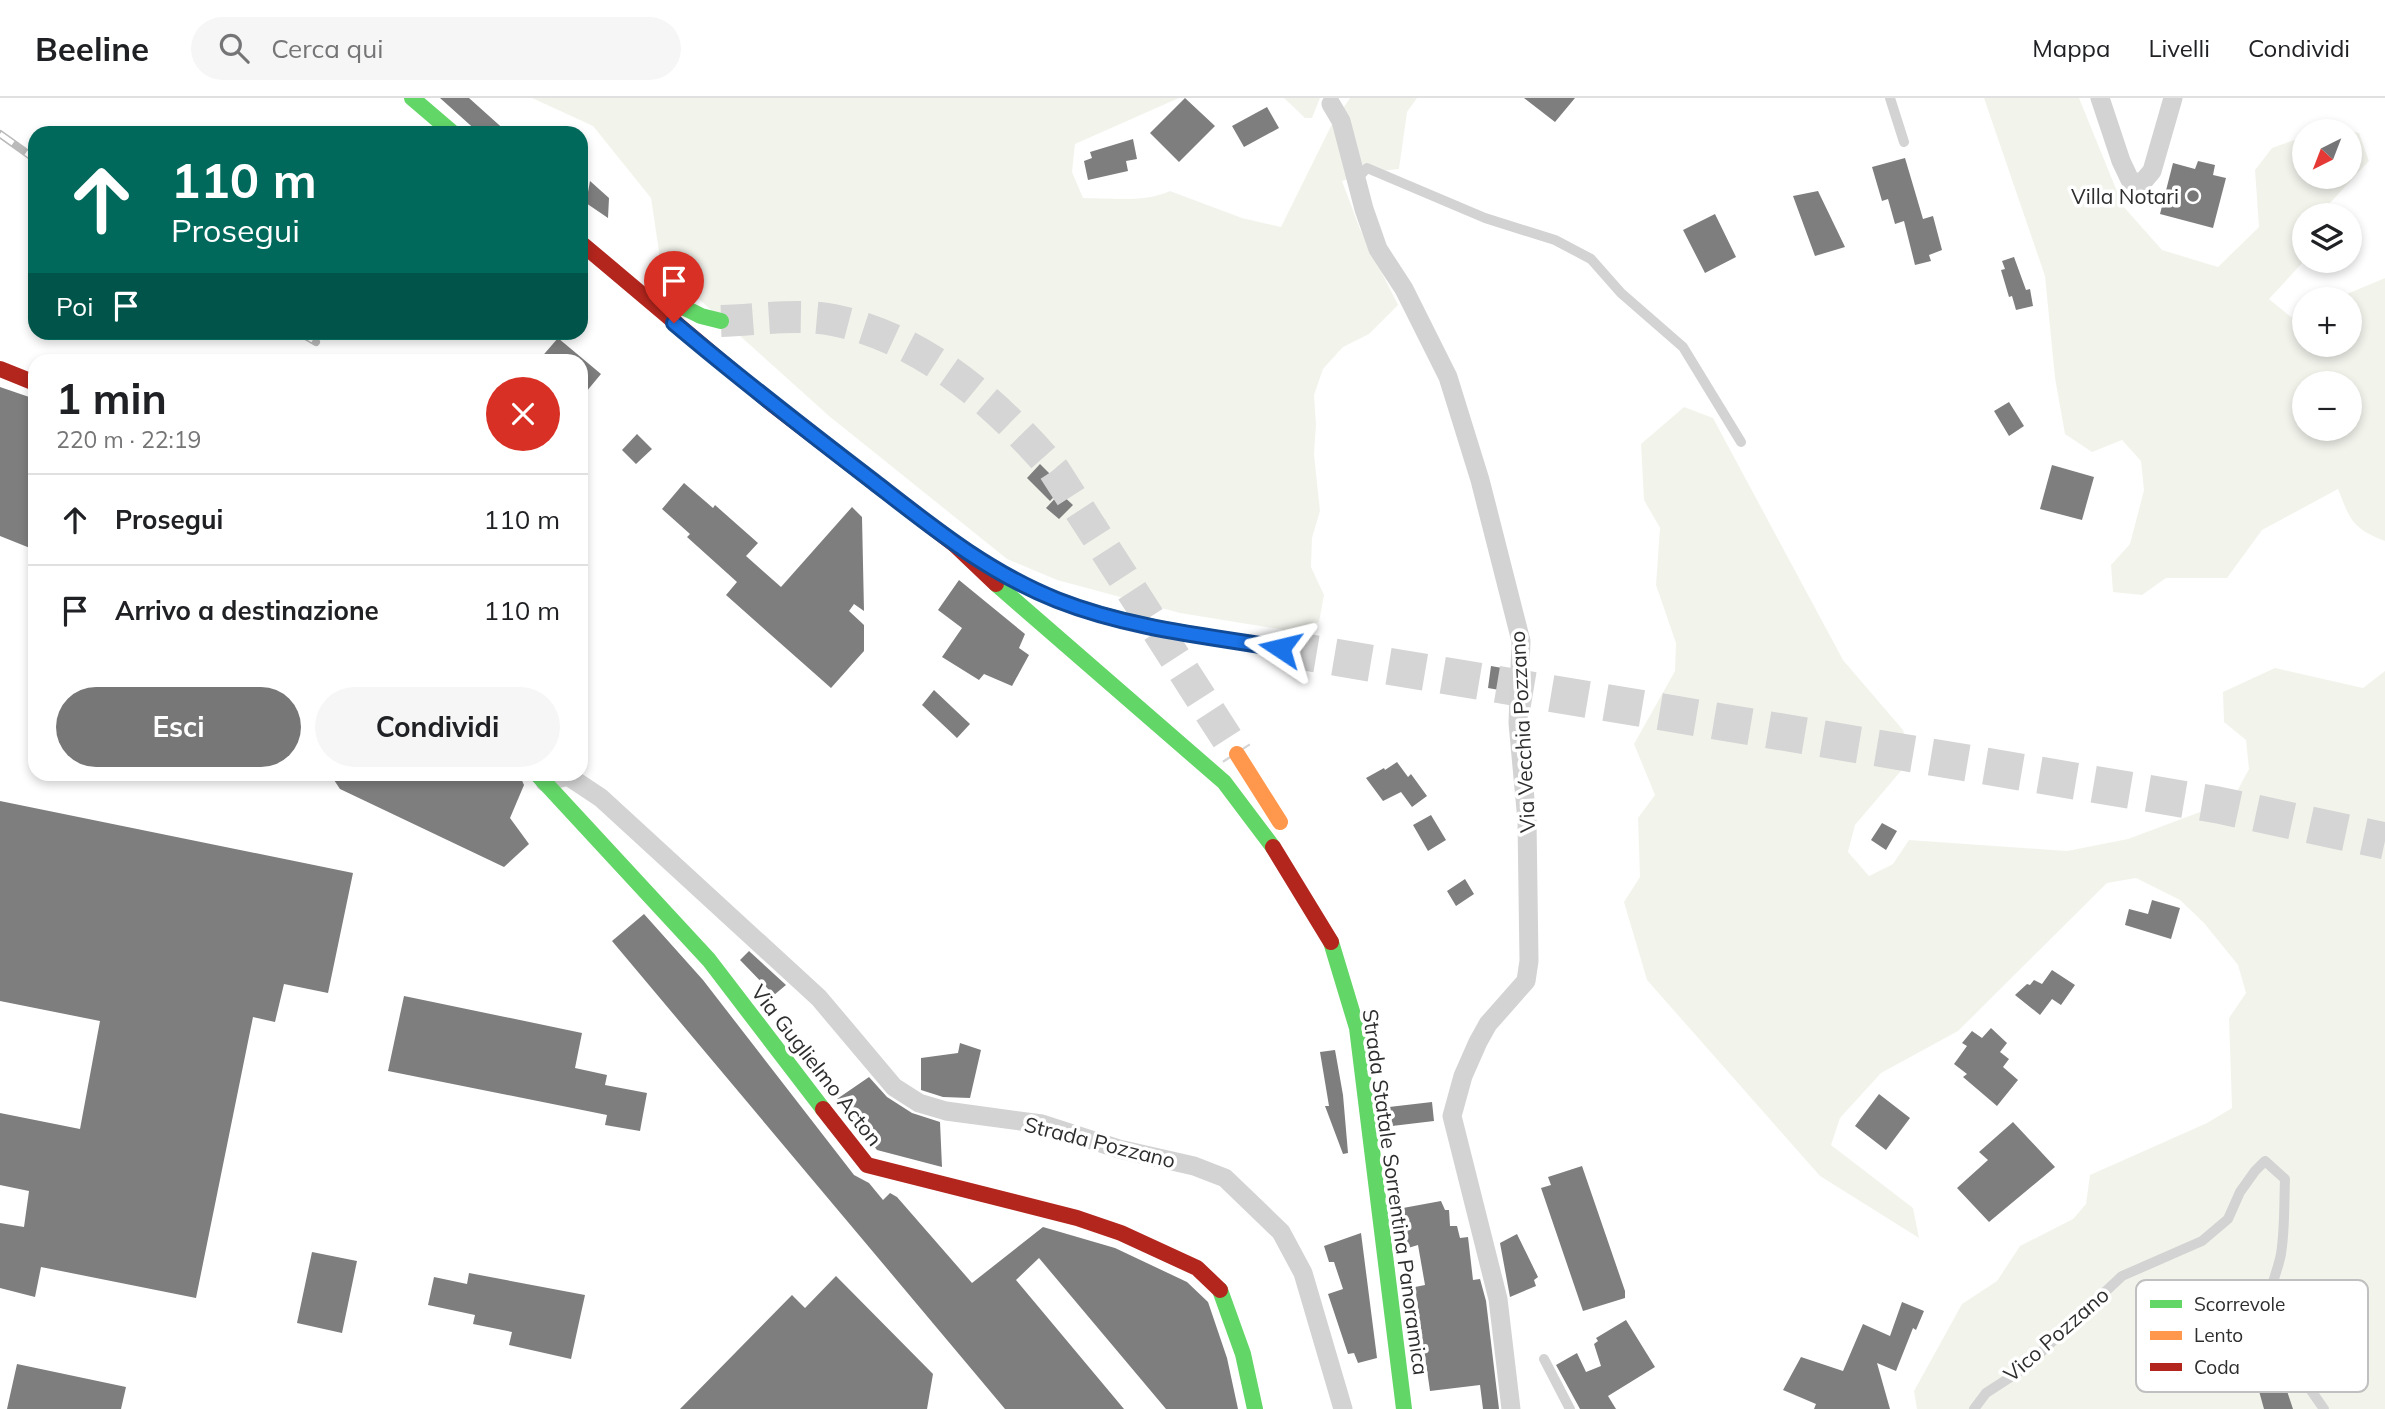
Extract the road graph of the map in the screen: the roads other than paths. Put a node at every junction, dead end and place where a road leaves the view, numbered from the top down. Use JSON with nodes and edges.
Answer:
{"nodes":[{"id":1,"x":412,"y":98,"type":"edge"},
{"id":2,"x":1890,"y":98,"type":"edge"},
{"id":3,"x":2100,"y":98,"type":"edge"},
{"id":4,"x":2173,"y":98,"type":"edge"},
{"id":5,"x":1331,"y":104,"type":"dead end"},
{"id":6,"x":445,"y":126,"type":"edge"},
{"id":7,"x":1904,"y":142,"type":"dead end"},
{"id":8,"x":1356,"y":179,"type":"junction"},
{"id":9,"x":588,"y":249,"type":"edge"},
{"id":10,"x":617,"y":275,"type":"junction"},
{"id":11,"x":721,"y":321,"type":"tunnel mouth"},
{"id":12,"x":0,"y":369,"type":"edge"},
{"id":13,"x":28,"y":380,"type":"edge"},
{"id":14,"x":1741,"y":442,"type":"dead end"},
{"id":15,"x":955,"y":545,"type":"junction"},
{"id":16,"x":1280,"y":648,"type":"tunnel mouth"},
{"id":17,"x":1237,"y":754,"type":"tunnel mouth"},
{"id":18,"x":544,"y":781,"type":"edge"},
{"id":19,"x":576,"y":781,"type":"edge"},
{"id":20,"x":1288,"y":835,"type":"dead end"},
{"id":21,"x":1303,"y":866,"type":"dead end"},
{"id":22,"x":1331,"y":942,"type":"junction"},
{"id":23,"x":2274,"y":1280,"type":"edge"},
{"id":24,"x":1544,"y":1359,"type":"dead end"},
{"id":25,"x":2313,"y":1392,"type":"edge"},
{"id":26,"x":1255,"y":1409,"type":"edge"},
{"id":27,"x":1343,"y":1409,"type":"edge"},
{"id":28,"x":1404,"y":1409,"type":"edge"},
{"id":29,"x":1511,"y":1409,"type":"edge"},
{"id":30,"x":1570,"y":1409,"type":"edge"},
{"id":31,"x":1974,"y":1409,"type":"edge"},
{"id":32,"x":2324,"y":1409,"type":"edge"}],
"edges":[{"from":1,"to":6,"type":"main road"},
{"from":2,"to":7,"type":"lane"},
{"from":3,"to":4,"type":"street"},
{"from":5,"to":8,"type":"street","name":"Via Vecchia Pozzano"},
{"from":8,"to":14,"type":"lane"},
{"from":8,"to":29,"type":"street","name":"Via Vecchia Pozzano"},
{"from":9,"to":10,"type":"main road"},
{"from":10,"to":11,"type":"main road"},
{"from":10,"to":15,"type":"main road"},
{"from":12,"to":13,"type":"main road"},
{"from":15,"to":16,"type":"main road"},
{"from":15,"to":22,"type":"main road"},
{"from":17,"to":20,"type":"main road"},
{"from":18,"to":26,"type":"main road","name":"Via Guglielmo Acton"},
{"from":19,"to":27,"type":"street","name":"Strada Pozzano"},
{"from":21,"to":22,"type":"main road"},
{"from":22,"to":28,"type":"main road","name":"Strada Statale Sorrentina Panoramica"},
{"from":23,"to":31,"type":"lane","name":"Vico Pozzano"},
{"from":24,"to":30,"type":"lane"},
{"from":25,"to":32,"type":"lane","name":"Vico Pozzano"}]}
